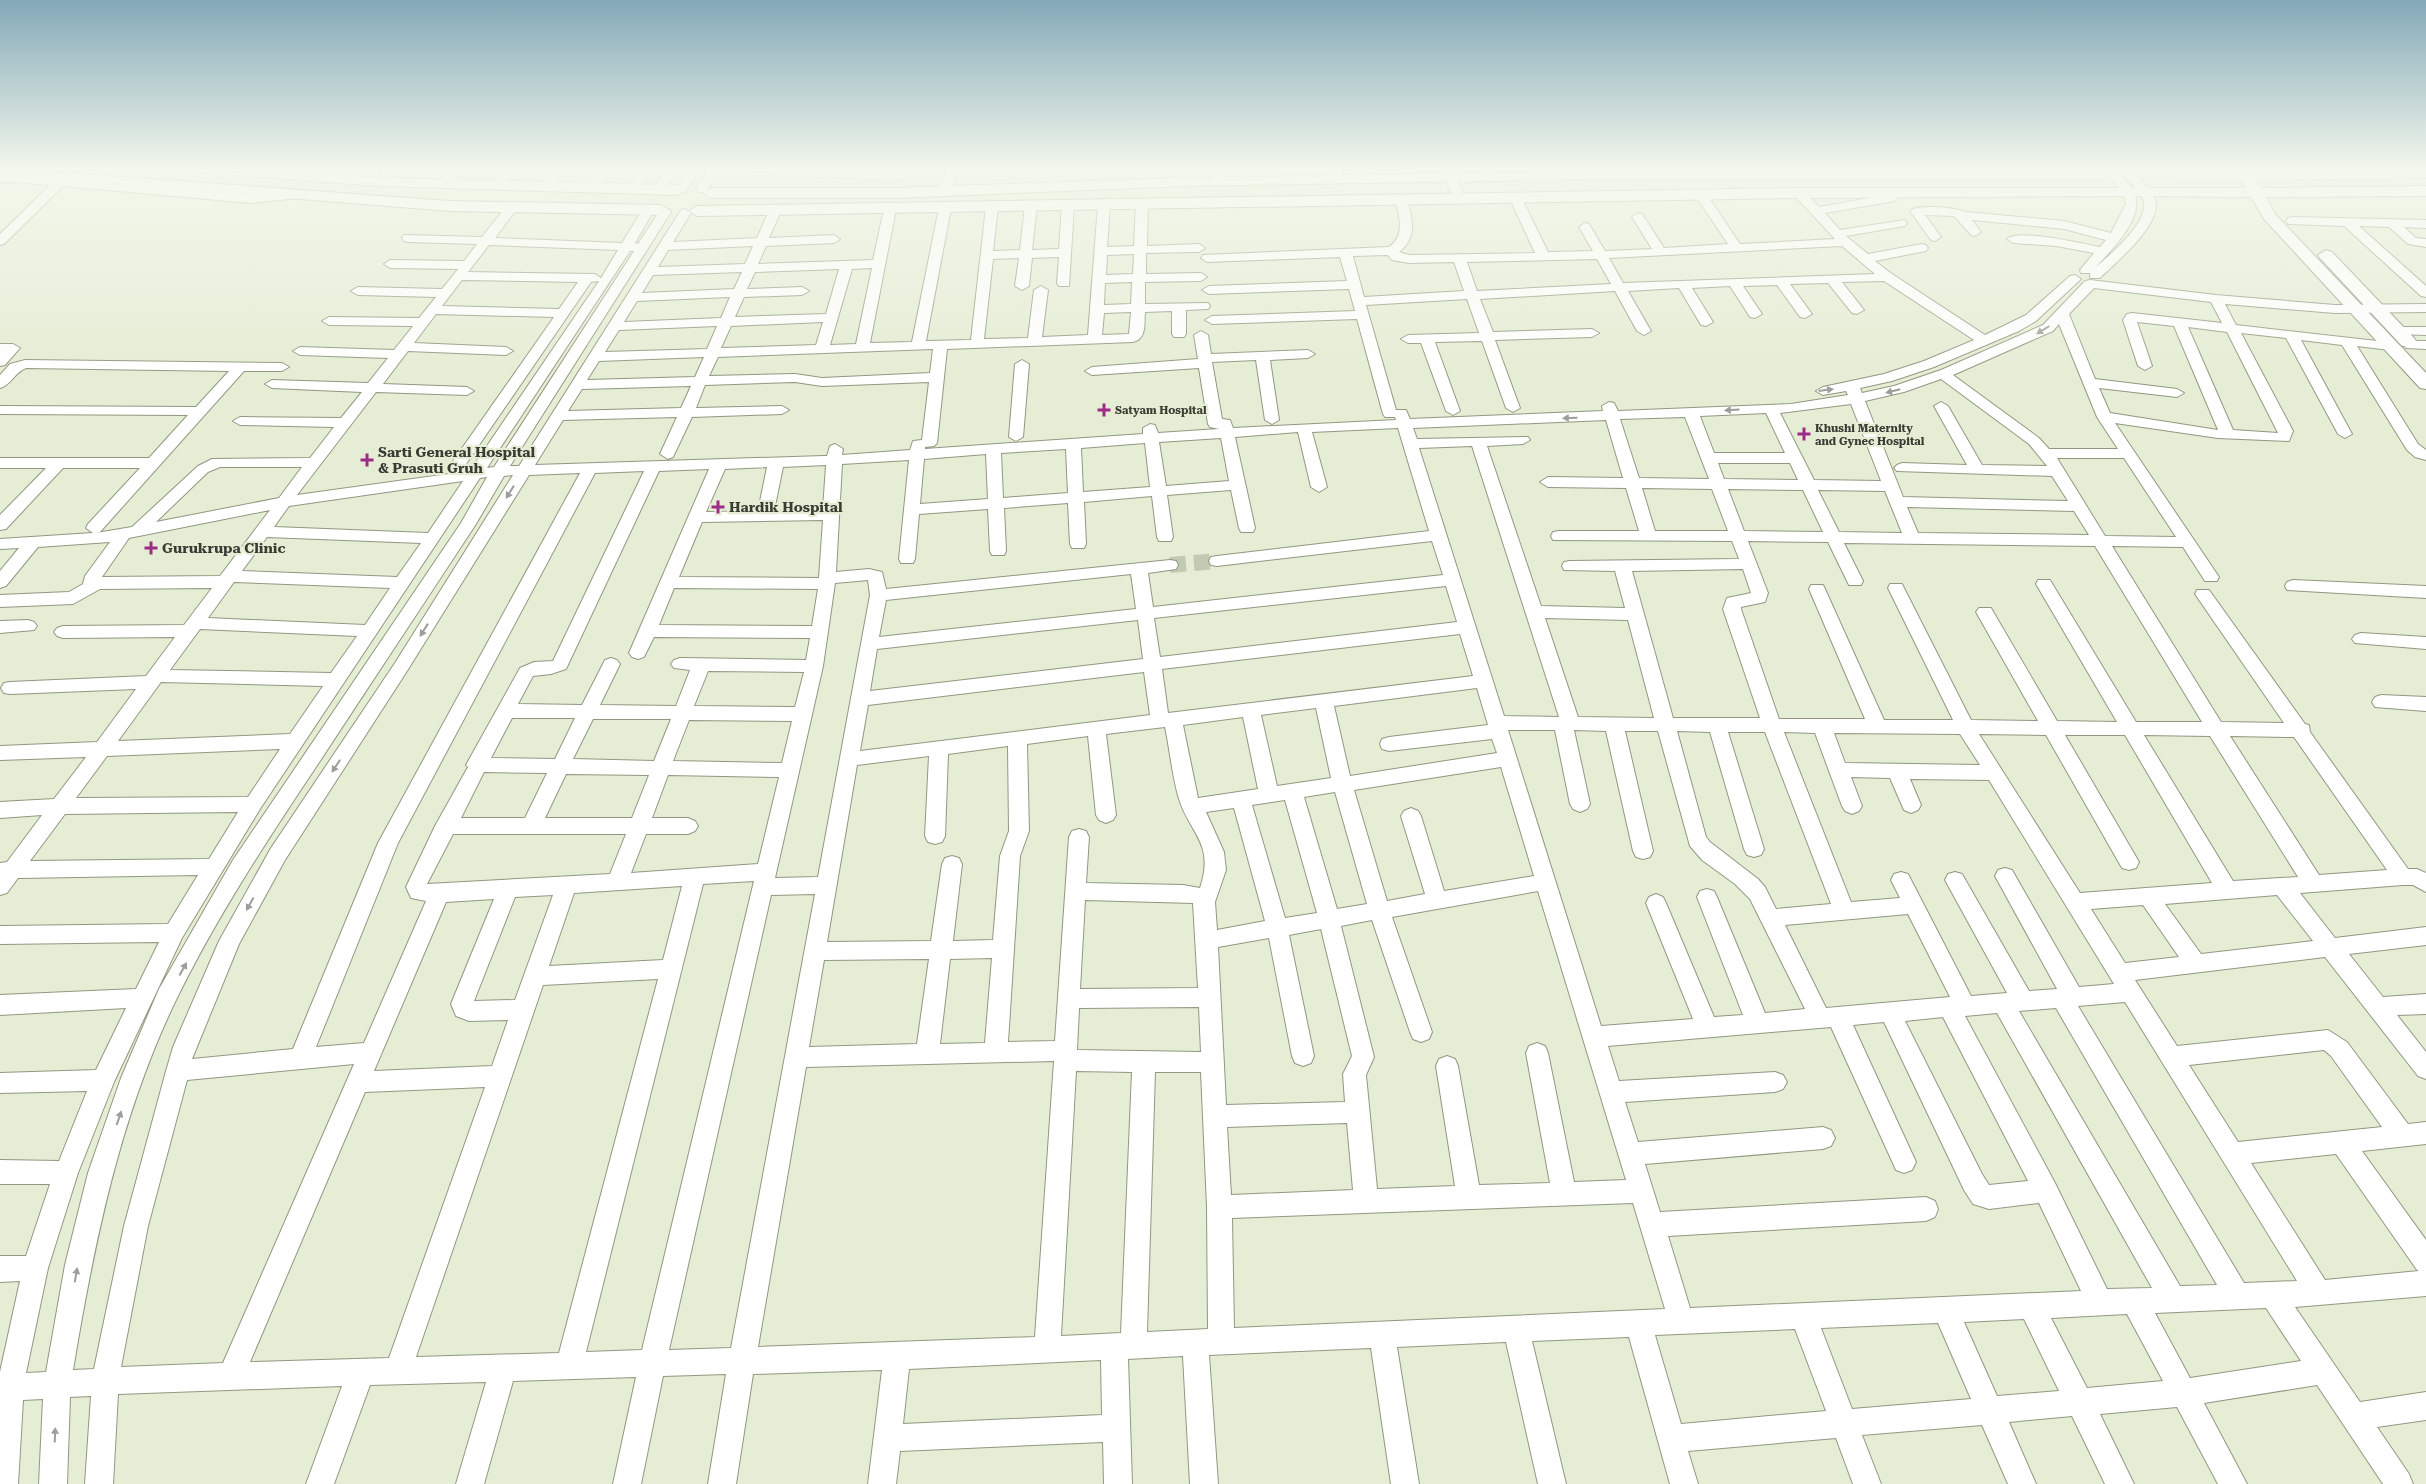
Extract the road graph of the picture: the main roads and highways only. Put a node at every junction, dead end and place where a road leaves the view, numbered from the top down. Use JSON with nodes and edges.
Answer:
{"nodes":[{"id":1,"x":2289,"y":237,"type":"edge"},
{"id":2,"x":2308,"y":237,"type":"edge"},
{"id":3,"x":2393,"y":338,"type":"junction"},
{"id":4,"x":2418,"y":345,"type":"edge"},
{"id":5,"x":2426,"y":360,"type":"edge"},
{"id":6,"x":2426,"y":384,"type":"edge"}],
"edges":[{"from":1,"to":3,"type":"main road"},
{"from":2,"to":3,"type":"main road"},
{"from":3,"to":4,"type":"main road"},
{"from":3,"to":6,"type":"main road"},
{"from":4,"to":5,"type":"main road"}]}
